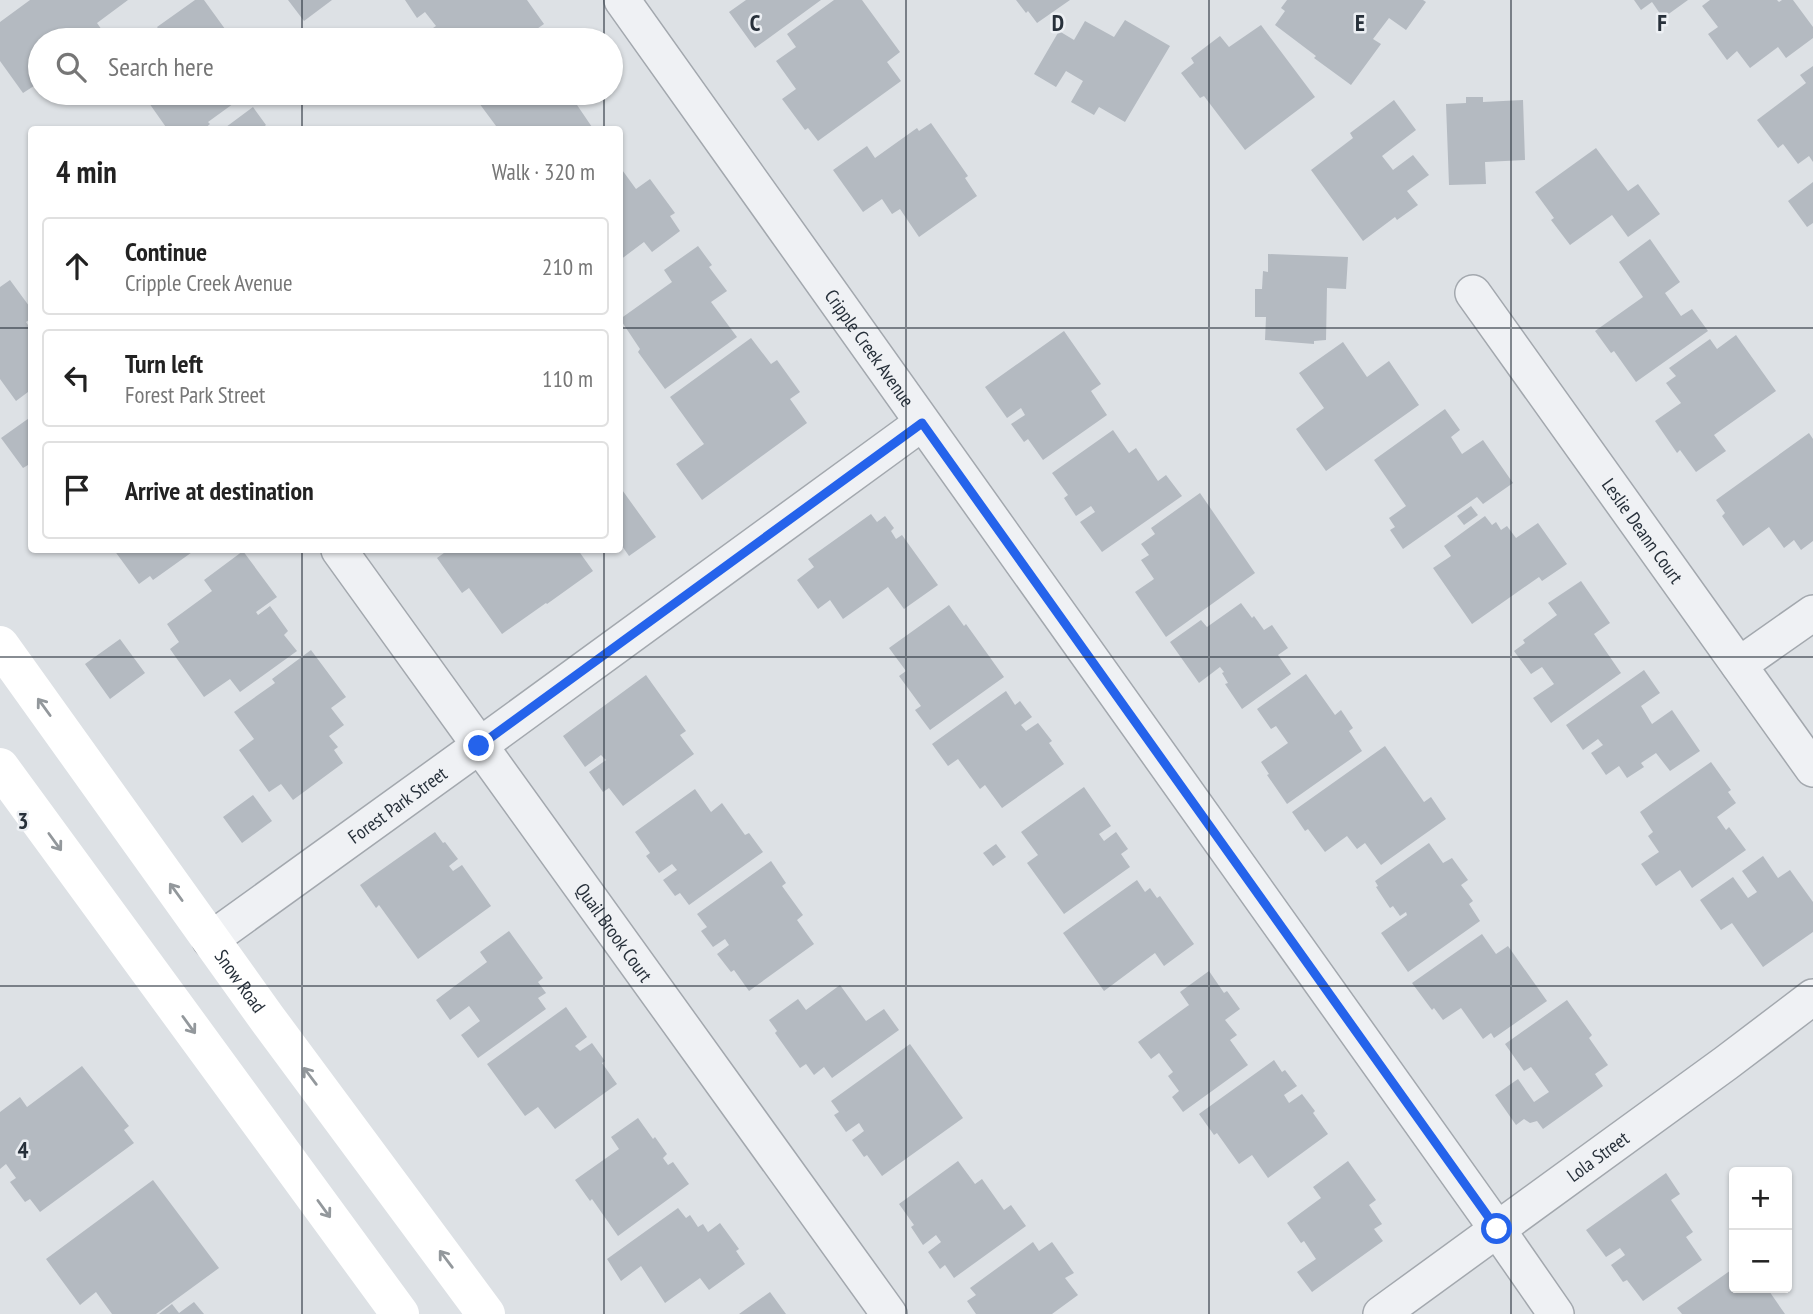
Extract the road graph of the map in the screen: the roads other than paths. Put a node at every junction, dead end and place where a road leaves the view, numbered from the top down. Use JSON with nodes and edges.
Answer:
{"nodes":[{"id":1,"x":622,"y":0,"type":"edge"},
{"id":2,"x":1474,"y":293,"type":"dead end"},
{"id":3,"x":922,"y":423,"type":"junction"},
{"id":4,"x":341,"y":553,"type":"edge"},
{"id":5,"x":1813,"y":613,"type":"edge"},
{"id":6,"x":0,"y":645,"type":"edge"},
{"id":7,"x":1739,"y":665,"type":"junction"},
{"id":8,"x":479,"y":746,"type":"junction"},
{"id":9,"x":0,"y":767,"type":"edge"},
{"id":10,"x":1813,"y":769,"type":"edge"},
{"id":11,"x":210,"y":940,"type":"junction"},
{"id":12,"x":1813,"y":997,"type":"edge"},
{"id":13,"x":1497,"y":1229,"type":"junction"},
{"id":14,"x":400,"y":1314,"type":"edge"},
{"id":15,"x":486,"y":1314,"type":"edge"},
{"id":16,"x":889,"y":1314,"type":"edge"},
{"id":17,"x":1381,"y":1314,"type":"edge"},
{"id":18,"x":1556,"y":1314,"type":"edge"}],
"edges":[{"from":1,"to":3,"type":"street","name":"Cripple Creek Avenue"},
{"from":2,"to":7,"type":"street","name":"Leslie Deann Court"},
{"from":3,"to":8,"type":"street","name":"Forest Park Street"},
{"from":3,"to":13,"type":"street","name":"Cripple Creek Avenue"},
{"from":4,"to":8,"type":"street","name":"Quail Brook Court"},
{"from":5,"to":7,"type":"street"},
{"from":11,"to":6,"type":"main road","name":"Snow Road","one_way":true},
{"from":7,"to":10,"type":"street","name":"Leslie Deann Court"},
{"from":8,"to":11,"type":"street","name":"Forest Park Street"},
{"from":8,"to":16,"type":"street","name":"Quail Brook Court"},
{"from":9,"to":14,"type":"main road","one_way":true},
{"from":15,"to":11,"type":"main road","name":"Snow Road","one_way":true},
{"from":12,"to":13,"type":"street","name":"Lola Street"},
{"from":13,"to":17,"type":"street","name":"Lola Street"},
{"from":13,"to":18,"type":"street","name":"Cripple Creek Avenue"}]}
